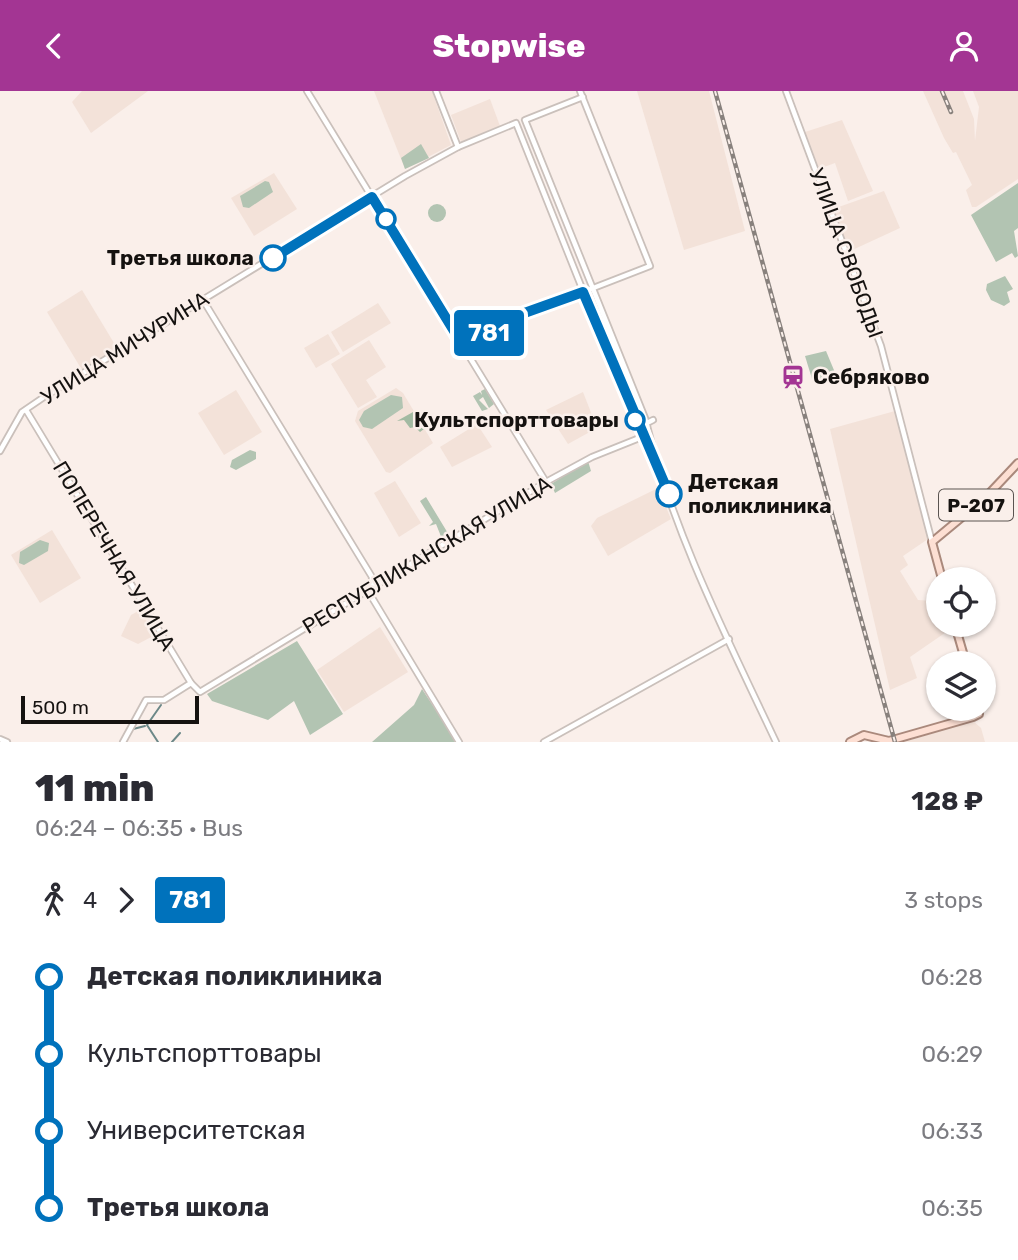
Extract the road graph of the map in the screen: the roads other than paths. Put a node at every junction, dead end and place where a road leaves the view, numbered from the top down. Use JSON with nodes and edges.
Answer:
{"nodes":[{"id":1,"x":307,"y":91,"type":"edge"},
{"id":2,"x":436,"y":91,"type":"edge"},
{"id":3,"x":580,"y":91,"type":"edge"},
{"id":4,"x":786,"y":91,"type":"edge"},
{"id":5,"x":583,"y":97,"type":"junction"},
{"id":6,"x":458,"y":147,"type":"junction"},
{"id":7,"x":372,"y":197,"type":"junction"},
{"id":8,"x":559,"y":203,"type":"junction"},
{"id":9,"x":549,"y":207,"type":"junction"},
{"id":10,"x":592,"y":288,"type":"junction"},
{"id":11,"x":583,"y":292,"type":"junction"},
{"id":12,"x":203,"y":300,"type":"junction"},
{"id":13,"x":26,"y":410,"type":"junction"},
{"id":14,"x":636,"y":422,"type":"junction"},
{"id":15,"x":646,"y":423,"type":"junction"},
{"id":16,"x":643,"y":432,"type":"junction"},
{"id":17,"x":637,"y":439,"type":"junction"},
{"id":18,"x":650,"y":444,"type":"junction"},
{"id":19,"x":0,"y":451,"type":"edge"},
{"id":20,"x":1018,"y":463,"type":"edge"},
{"id":21,"x":546,"y":482,"type":"junction"},
{"id":22,"x":932,"y":542,"type":"junction"},
{"id":23,"x":939,"y":567,"type":"edge"},
{"id":24,"x":372,"y":577,"type":"junction"},
{"id":25,"x":382,"y":582,"type":"junction"},
{"id":26,"x":371,"y":592,"type":"junction"},
{"id":27,"x":729,"y":639,"type":"junction"},
{"id":28,"x":191,"y":683,"type":"junction"},
{"id":29,"x":950,"y":721,"type":"edge"},
{"id":30,"x":0,"y":739,"type":"edge"},
{"id":31,"x":7,"y":742,"type":"edge"},
{"id":32,"x":123,"y":742,"type":"edge"},
{"id":33,"x":458,"y":742,"type":"edge"},
{"id":34,"x":544,"y":742,"type":"edge"},
{"id":35,"x":776,"y":742,"type":"edge"},
{"id":36,"x":850,"y":742,"type":"edge"}],
"edges":[{"from":1,"to":7,"type":"street"},
{"from":2,"to":6,"type":"street"},
{"from":3,"to":5,"type":"street"},
{"from":4,"to":22,"type":"street","name":"УЛИЦА СВОБОДЫ"},
{"from":5,"to":8,"type":"street"},
{"from":5,"to":10,"type":"street"},
{"from":6,"to":7,"type":"street","name":"УЛИЦА МИЧУРИНА"},
{"from":6,"to":9,"type":"street","name":"УЛИЦА МИЧУРИНА"},
{"from":7,"to":12,"type":"street","name":"УЛИЦА МИЧУРИНА"},
{"from":7,"to":21,"type":"street"},
{"from":8,"to":9,"type":"street"},
{"from":8,"to":10,"type":"street"},
{"from":9,"to":11,"type":"street"},
{"from":10,"to":11,"type":"street"},
{"from":10,"to":15,"type":"street"},
{"from":11,"to":14,"type":"street"},
{"from":12,"to":13,"type":"street","name":"УЛИЦА МИЧУРИНА"},
{"from":12,"to":24,"type":"street"},
{"from":13,"to":19,"type":"street"},
{"from":13,"to":28,"type":"street","name":"ПОПЕРЕЧНАЯ УЛИЦА"},
{"from":14,"to":15,"type":"street"},
{"from":14,"to":16,"type":"street"},
{"from":15,"to":16,"type":"street","name":"РЕСПУБЛИКАНСКАЯ УЛИЦА"},
{"from":15,"to":18,"type":"street"},
{"from":16,"to":17,"type":"street","name":"РЕСПУБЛИКАНСКАЯ УЛИЦА"},
{"from":16,"to":18,"type":"street"},
{"from":17,"to":18,"type":"street"},
{"from":17,"to":21,"type":"street","name":"РЕСПУБЛИКАНСКАЯ УЛИЦА"},
{"from":18,"to":27,"type":"street"},
{"from":20,"to":22,"type":"main road","number":"Р-207"},
{"from":21,"to":25,"type":"street","name":"РЕСПУБЛИКАНСКАЯ УЛИЦА"},
{"from":22,"to":23,"type":"main road","name":"УЛИЦА СВОБОДЫ","number":"Р-207"},
{"from":24,"to":25,"type":"street"},
{"from":24,"to":26,"type":"street"},
{"from":25,"to":26,"type":"street","name":"РЕСПУБЛИКАНСКАЯ УЛИЦА"},
{"from":26,"to":28,"type":"street","name":"РЕСПУБЛИКАНСКАЯ УЛИЦА"},
{"from":26,"to":33,"type":"street"},
{"from":27,"to":34,"type":"street"},
{"from":27,"to":35,"type":"street"},
{"from":28,"to":32,"type":"street"},
{"from":29,"to":36,"type":"main road"},
{"from":30,"to":31,"type":"street"}]}
